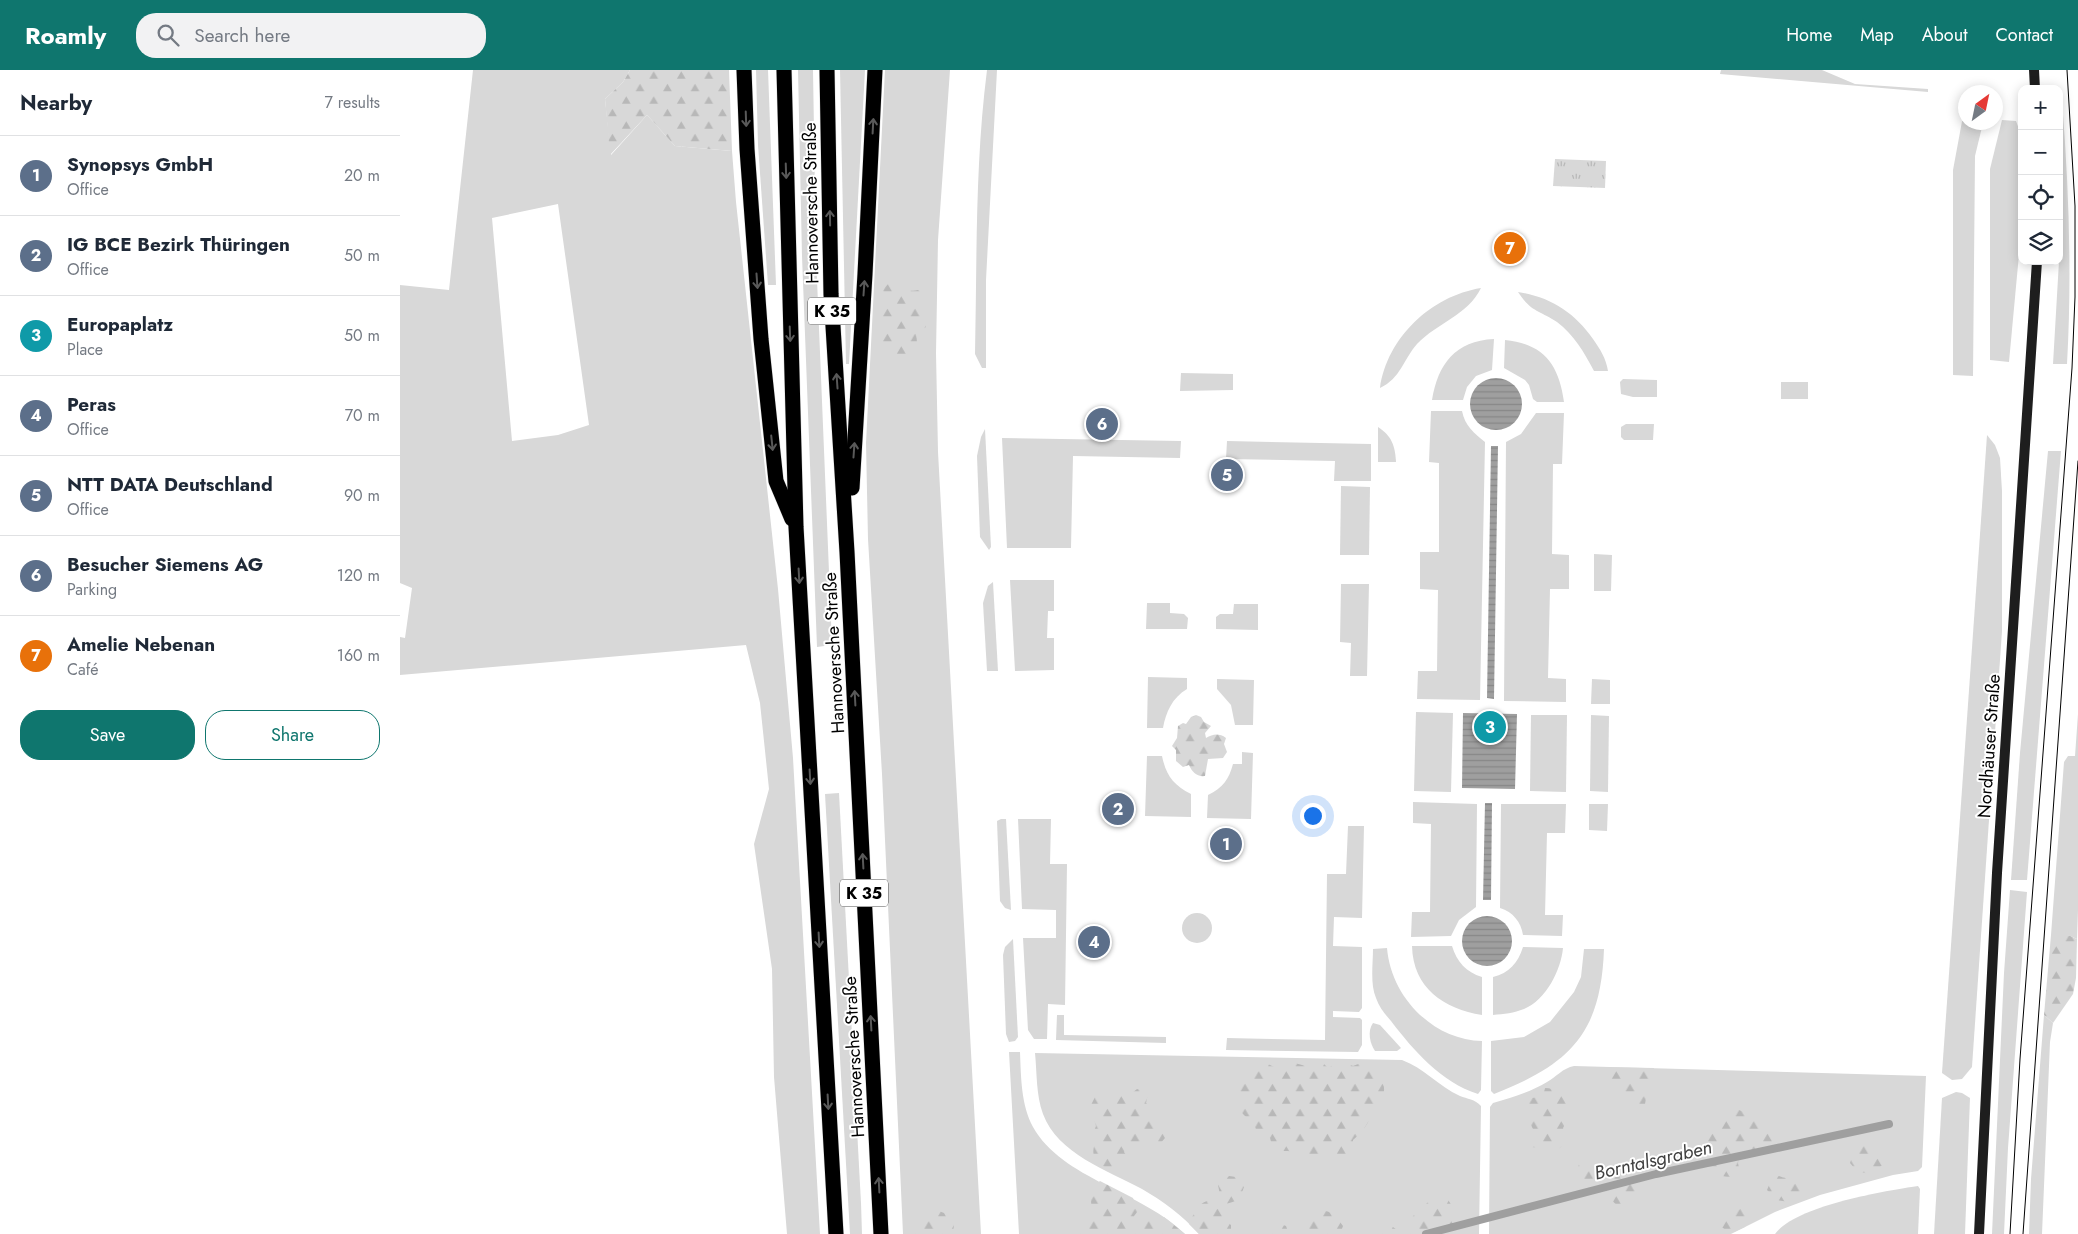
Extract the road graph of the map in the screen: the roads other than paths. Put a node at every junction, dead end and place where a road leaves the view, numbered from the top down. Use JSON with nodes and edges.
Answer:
{"nodes":[{"id":1,"x":744,"y":70,"type":"edge"},
{"id":2,"x":784,"y":70,"type":"edge"},
{"id":3,"x":826,"y":70,"type":"edge"},
{"id":4,"x":876,"y":70,"type":"edge"},
{"id":5,"x":2034,"y":70,"type":"edge"},
{"id":6,"x":2035,"y":85,"type":"edge"},
{"id":7,"x":2037,"y":265,"type":"edge"},
{"id":8,"x":796,"y":528,"type":"junction"},
{"id":9,"x":847,"y":552,"type":"junction"},
{"id":10,"x":836,"y":1234,"type":"edge"},
{"id":11,"x":882,"y":1234,"type":"edge"},
{"id":12,"x":1979,"y":1234,"type":"edge"}],
"edges":[{"from":1,"to":8,"type":"highway","one_way":true},
{"from":2,"to":8,"type":"highway","name":"Hannoversche Straße","number":"K 35","one_way":true},
{"from":9,"to":3,"type":"highway","name":"Hannoversche Straße","number":"K 35","one_way":true},
{"from":9,"to":4,"type":"highway","one_way":true},
{"from":5,"to":6,"type":"main road"},
{"from":7,"to":12,"type":"main road","name":"Nordhäuser Straße"},
{"from":8,"to":10,"type":"highway","name":"Hannoversche Straße","number":"K 35","one_way":true},
{"from":11,"to":9,"type":"highway","name":"Hannoversche Straße","number":"K 35","one_way":true}]}
